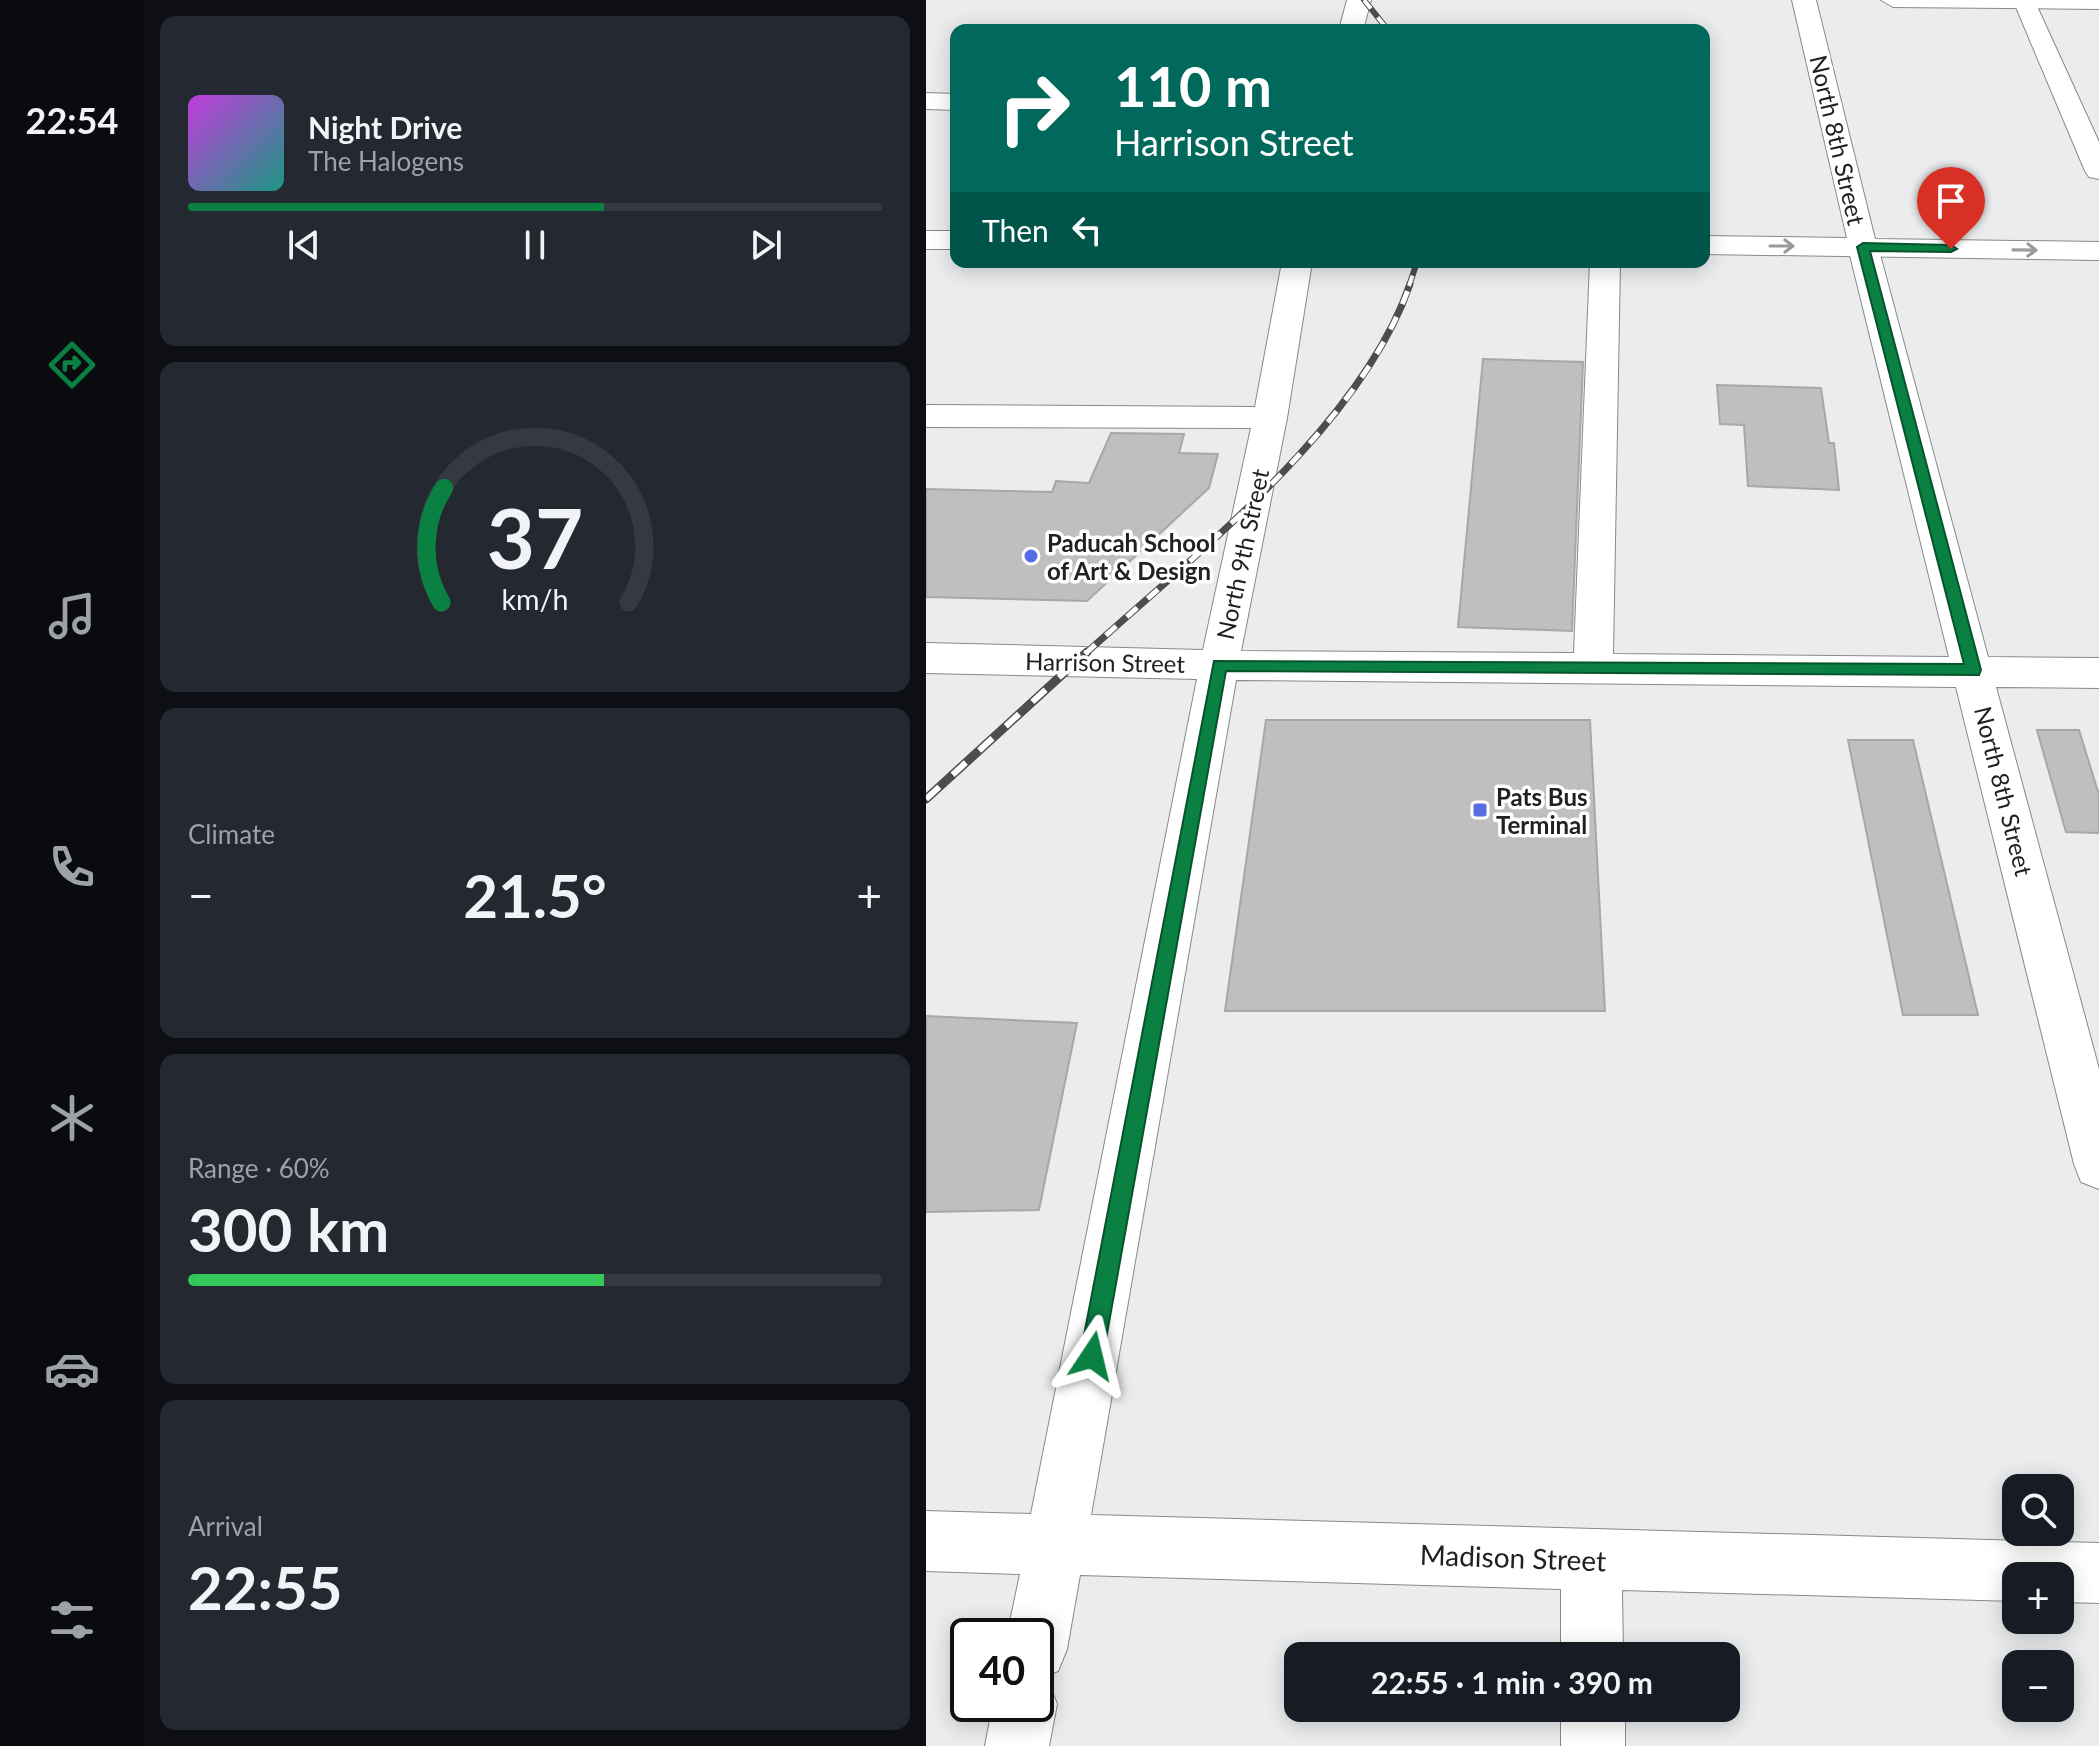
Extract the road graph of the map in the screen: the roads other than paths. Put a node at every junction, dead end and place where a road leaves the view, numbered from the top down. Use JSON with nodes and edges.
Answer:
{"nodes":[{"id":1,"x":1359,"y":0,"type":"edge"},
{"id":2,"x":1802,"y":0,"type":"edge"},
{"id":3,"x":1811,"y":0,"type":"edge"},
{"id":4,"x":1893,"y":0,"type":"edge"},
{"id":5,"x":2023,"y":2,"type":"edge"},
{"id":6,"x":2099,"y":2,"type":"edge"},
{"id":7,"x":1353,"y":24,"type":"edge"},
{"id":8,"x":926,"y":101,"type":"edge"},
{"id":9,"x":950,"y":102,"type":"edge"},
{"id":10,"x":2099,"y":171,"type":"edge"},
{"id":11,"x":926,"y":240,"type":"edge"},
{"id":12,"x":950,"y":240,"type":"edge"},
{"id":13,"x":1710,"y":245,"type":"edge"},
{"id":14,"x":1863,"y":247,"type":"junction"},
{"id":15,"x":2099,"y":251,"type":"edge"},
{"id":16,"x":1296,"y":268,"type":"edge"},
{"id":17,"x":1605,"y":268,"type":"edge"},
{"id":18,"x":926,"y":416,"type":"edge"},
{"id":19,"x":1270,"y":418,"type":"junction"},
{"id":20,"x":926,"y":658,"type":"edge"},
{"id":21,"x":1219,"y":665,"type":"junction"},
{"id":22,"x":1593,"y":668,"type":"junction"},
{"id":23,"x":1973,"y":670,"type":"junction"},
{"id":24,"x":2099,"y":673,"type":"edge"},
{"id":25,"x":2099,"y":1164,"type":"edge"},
{"id":26,"x":926,"y":1541,"type":"edge"},
{"id":27,"x":1057,"y":1545,"type":"junction"},
{"id":28,"x":1591,"y":1559,"type":"junction"},
{"id":29,"x":2099,"y":1573,"type":"edge"},
{"id":30,"x":1042,"y":1618,"type":"edge"},
{"id":31,"x":1592,"y":1642,"type":"edge"},
{"id":32,"x":1022,"y":1722,"type":"edge"},
{"id":33,"x":1593,"y":1722,"type":"edge"},
{"id":34,"x":1017,"y":1746,"type":"edge"},
{"id":35,"x":1593,"y":1746,"type":"edge"}],
"edges":[{"from":1,"to":7,"type":"street"},
{"from":2,"to":3,"type":"street"},
{"from":2,"to":14,"type":"street","name":"North 8th Street"},
{"from":4,"to":5,"type":"street"},
{"from":5,"to":6,"type":"street"},
{"from":5,"to":10,"type":"street"},
{"from":8,"to":9,"type":"street"},
{"from":11,"to":12,"type":"street"},
{"from":13,"to":14,"type":"street","one_way":true},
{"from":14,"to":15,"type":"street","one_way":true},
{"from":14,"to":23,"type":"street","name":"North 8th Street"},
{"from":16,"to":19,"type":"street","name":"North 9th Street"},
{"from":17,"to":22,"type":"street"},
{"from":18,"to":19,"type":"street"},
{"from":19,"to":21,"type":"street","name":"North 9th Street"},
{"from":20,"to":21,"type":"street","name":"Harrison Street"},
{"from":21,"to":22,"type":"street","name":"Harrison Street"},
{"from":21,"to":27,"type":"street","name":"North 9th Street"},
{"from":22,"to":23,"type":"street","name":"Harrison Street"},
{"from":23,"to":24,"type":"street","name":"Harrison Street"},
{"from":23,"to":25,"type":"street","name":"North 8th Street"},
{"from":26,"to":27,"type":"street","name":"Madison Street"},
{"from":27,"to":28,"type":"street","name":"Madison Street"},
{"from":27,"to":30,"type":"street","name":"North 9th Street"},
{"from":28,"to":29,"type":"street","name":"Madison Street"},
{"from":28,"to":31,"type":"street"},
{"from":32,"to":34,"type":"street"},
{"from":33,"to":35,"type":"street"}]}
